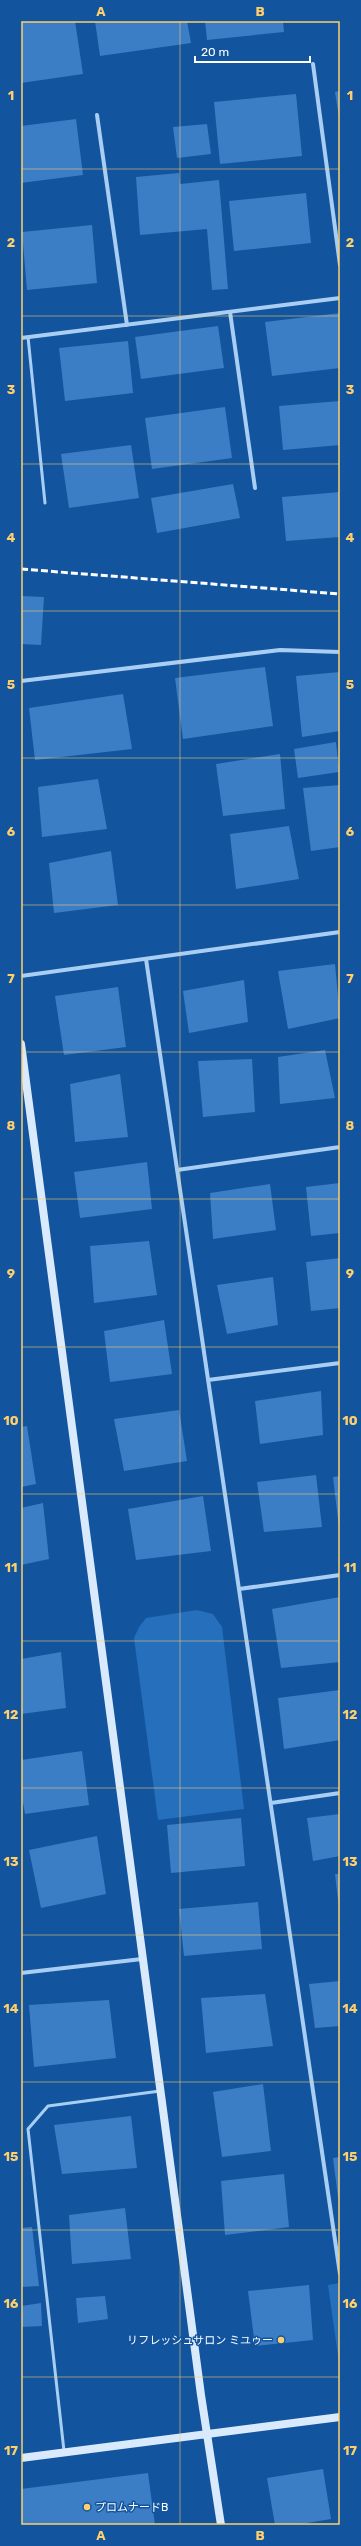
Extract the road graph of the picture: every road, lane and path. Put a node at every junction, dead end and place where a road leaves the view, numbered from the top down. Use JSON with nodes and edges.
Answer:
{"nodes":[{"id":1,"x":313,"y":64,"type":"dead end"},
{"id":2,"x":97,"y":115,"type":"dead end"},
{"id":3,"x":340,"y":265,"type":"edge"},
{"id":4,"x":340,"y":298,"type":"edge"},
{"id":5,"x":230,"y":312,"type":"junction"},
{"id":6,"x":127,"y":325,"type":"junction"},
{"id":7,"x":21,"y":338,"type":"edge"},
{"id":8,"x":28,"y":338,"type":"junction"},
{"id":9,"x":255,"y":488,"type":"dead end"},
{"id":10,"x":45,"y":503,"type":"dead end"},
{"id":11,"x":340,"y":652,"type":"edge"},
{"id":12,"x":21,"y":681,"type":"edge"},
{"id":13,"x":340,"y":932,"type":"edge"},
{"id":14,"x":146,"y":958,"type":"junction"},
{"id":15,"x":21,"y":976,"type":"edge"},
{"id":16,"x":21,"y":1044,"type":"edge"},
{"id":17,"x":340,"y":1147,"type":"edge"},
{"id":18,"x":177,"y":1170,"type":"junction"},
{"id":19,"x":340,"y":1363,"type":"edge"},
{"id":20,"x":208,"y":1380,"type":"junction"},
{"id":21,"x":340,"y":1575,"type":"edge"},
{"id":22,"x":239,"y":1588,"type":"junction"},
{"id":23,"x":340,"y":1793,"type":"edge"},
{"id":24,"x":271,"y":1803,"type":"junction"},
{"id":25,"x":142,"y":1959,"type":"junction"},
{"id":26,"x":21,"y":1972,"type":"edge"},
{"id":27,"x":160,"y":2091,"type":"junction"},
{"id":28,"x":340,"y":2274,"type":"edge"},
{"id":29,"x":340,"y":2417,"type":"edge"},
{"id":30,"x":208,"y":2434,"type":"junction"},
{"id":31,"x":64,"y":2452,"type":"junction"},
{"id":32,"x":21,"y":2458,"type":"edge"},
{"id":33,"x":222,"y":2525,"type":"edge"}],
"edges":[{"from":1,"to":3,"type":"street"},
{"from":2,"to":6,"type":"street"},
{"from":4,"to":5,"type":"street"},
{"from":5,"to":6,"type":"street"},
{"from":5,"to":9,"type":"street"},
{"from":6,"to":8,"type":"street"},
{"from":7,"to":8,"type":"street"},
{"from":8,"to":10,"type":"lane"},
{"from":11,"to":12,"type":"street"},
{"from":13,"to":14,"type":"street"},
{"from":14,"to":15,"type":"street"},
{"from":14,"to":18,"type":"street"},
{"from":16,"to":25,"type":"street"},
{"from":17,"to":18,"type":"street"},
{"from":18,"to":20,"type":"street"},
{"from":19,"to":20,"type":"street"},
{"from":20,"to":22,"type":"street"},
{"from":21,"to":22,"type":"street"},
{"from":22,"to":24,"type":"street"},
{"from":23,"to":24,"type":"street"},
{"from":24,"to":28,"type":"street"},
{"from":25,"to":26,"type":"street"},
{"from":25,"to":27,"type":"street"},
{"from":27,"to":30,"type":"street"},
{"from":27,"to":31,"type":"lane"},
{"from":29,"to":30,"type":"street"},
{"from":30,"to":31,"type":"street"},
{"from":30,"to":33,"type":"street"},
{"from":31,"to":32,"type":"street"}]}
